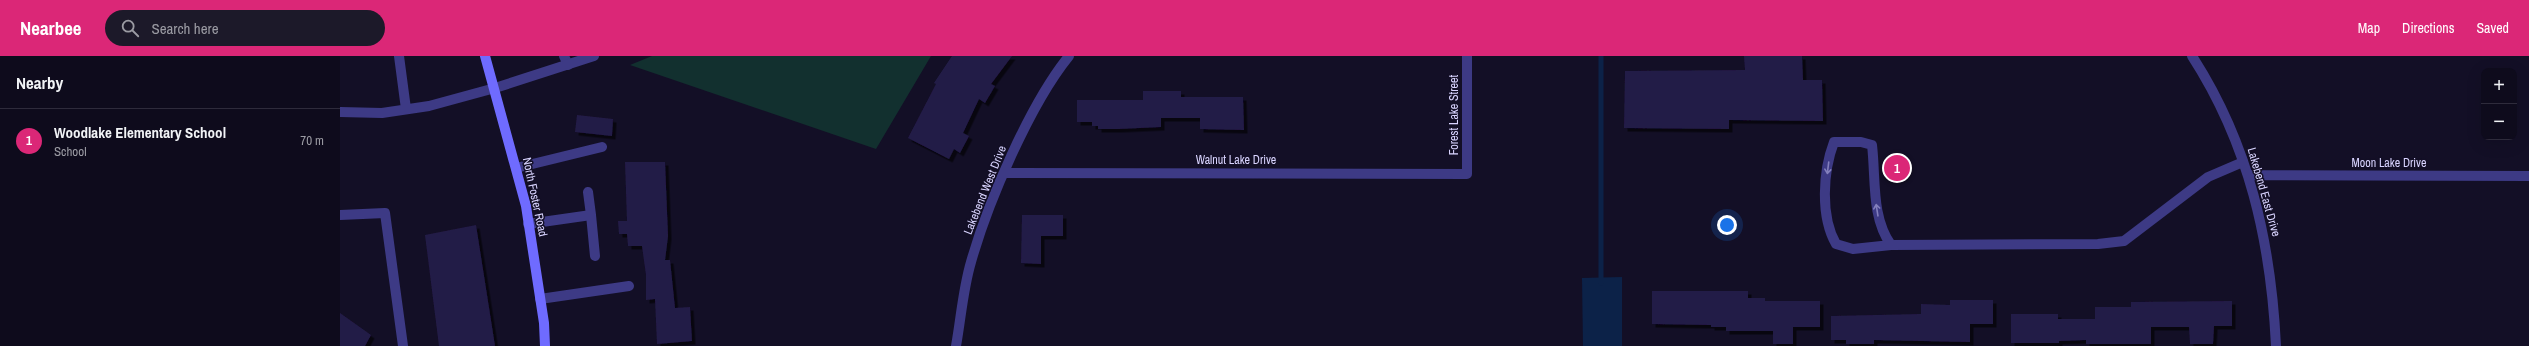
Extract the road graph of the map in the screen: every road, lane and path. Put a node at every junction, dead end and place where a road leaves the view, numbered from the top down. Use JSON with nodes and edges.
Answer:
{"nodes":[{"id":1,"x":399,"y":56,"type":"edge"},
{"id":2,"x":485,"y":56,"type":"edge"},
{"id":3,"x":594,"y":56,"type":"edge"},
{"id":4,"x":1069,"y":56,"type":"edge"},
{"id":5,"x":1466,"y":56,"type":"edge"},
{"id":6,"x":2192,"y":56,"type":"edge"},
{"id":7,"x":566,"y":60,"type":"edge"},
{"id":8,"x":495,"y":88,"type":"junction"},
{"id":9,"x":406,"y":109,"type":"junction"},
{"id":10,"x":340,"y":112,"type":"edge"},
{"id":11,"x":602,"y":147,"type":"dead end"},
{"id":12,"x":2243,"y":162,"type":"junction"},
{"id":13,"x":516,"y":168,"type":"junction"},
{"id":14,"x":1005,"y":173,"type":"junction"},
{"id":15,"x":1467,"y":174,"type":"joint"},
{"id":16,"x":2248,"y":175,"type":"junction"},
{"id":17,"x":2529,"y":176,"type":"edge"},
{"id":18,"x":588,"y":192,"type":"dead end"},
{"id":19,"x":340,"y":215,"type":"edge"},
{"id":20,"x":591,"y":215,"type":"junction"},
{"id":21,"x":528,"y":224,"type":"junction"},
{"id":22,"x":1891,"y":245,"type":"junction"},
{"id":23,"x":595,"y":256,"type":"dead end"},
{"id":24,"x":630,"y":286,"type":"dead end"},
{"id":25,"x":540,"y":299,"type":"junction"},
{"id":26,"x":403,"y":346,"type":"edge"},
{"id":27,"x":545,"y":346,"type":"edge"},
{"id":28,"x":956,"y":346,"type":"edge"},
{"id":29,"x":2276,"y":346,"type":"edge"}],
"edges":[{"from":1,"to":9,"type":"street"},
{"from":2,"to":8,"type":"main road","name":"North Foster Road"},
{"from":3,"to":7,"type":"street"},
{"from":4,"to":14,"type":"street","name":"Lakebend West Drive"},
{"from":5,"to":15,"type":"street","name":"Forest Lake Street"},
{"from":6,"to":12,"type":"street","name":"Lakebend East Drive"},
{"from":7,"to":8,"type":"street"},
{"from":8,"to":9,"type":"street"},
{"from":8,"to":13,"type":"main road","name":"North Foster Road"},
{"from":9,"to":10,"type":"street"},
{"from":11,"to":13,"type":"street"},
{"from":12,"to":16,"type":"street","name":"Lakebend East Drive"},
{"from":12,"to":22,"type":"street"},
{"from":13,"to":21,"type":"main road","name":"North Foster Road"},
{"from":14,"to":15,"type":"street","name":"Walnut Lake Drive"},
{"from":14,"to":28,"type":"street","name":"Lakebend West Drive"},
{"from":16,"to":17,"type":"street","name":"Moon Lake Drive"},
{"from":16,"to":29,"type":"street","name":"Lakebend East Drive"},
{"from":18,"to":20,"type":"street"},
{"from":19,"to":26,"type":"street"},
{"from":20,"to":21,"type":"street"},
{"from":20,"to":23,"type":"street"},
{"from":21,"to":25,"type":"main road","name":"North Foster Road"},
{"from":22,"to":22,"type":"street","one_way":true},
{"from":24,"to":25,"type":"street"},
{"from":25,"to":27,"type":"main road","name":"North Foster Road"}]}
